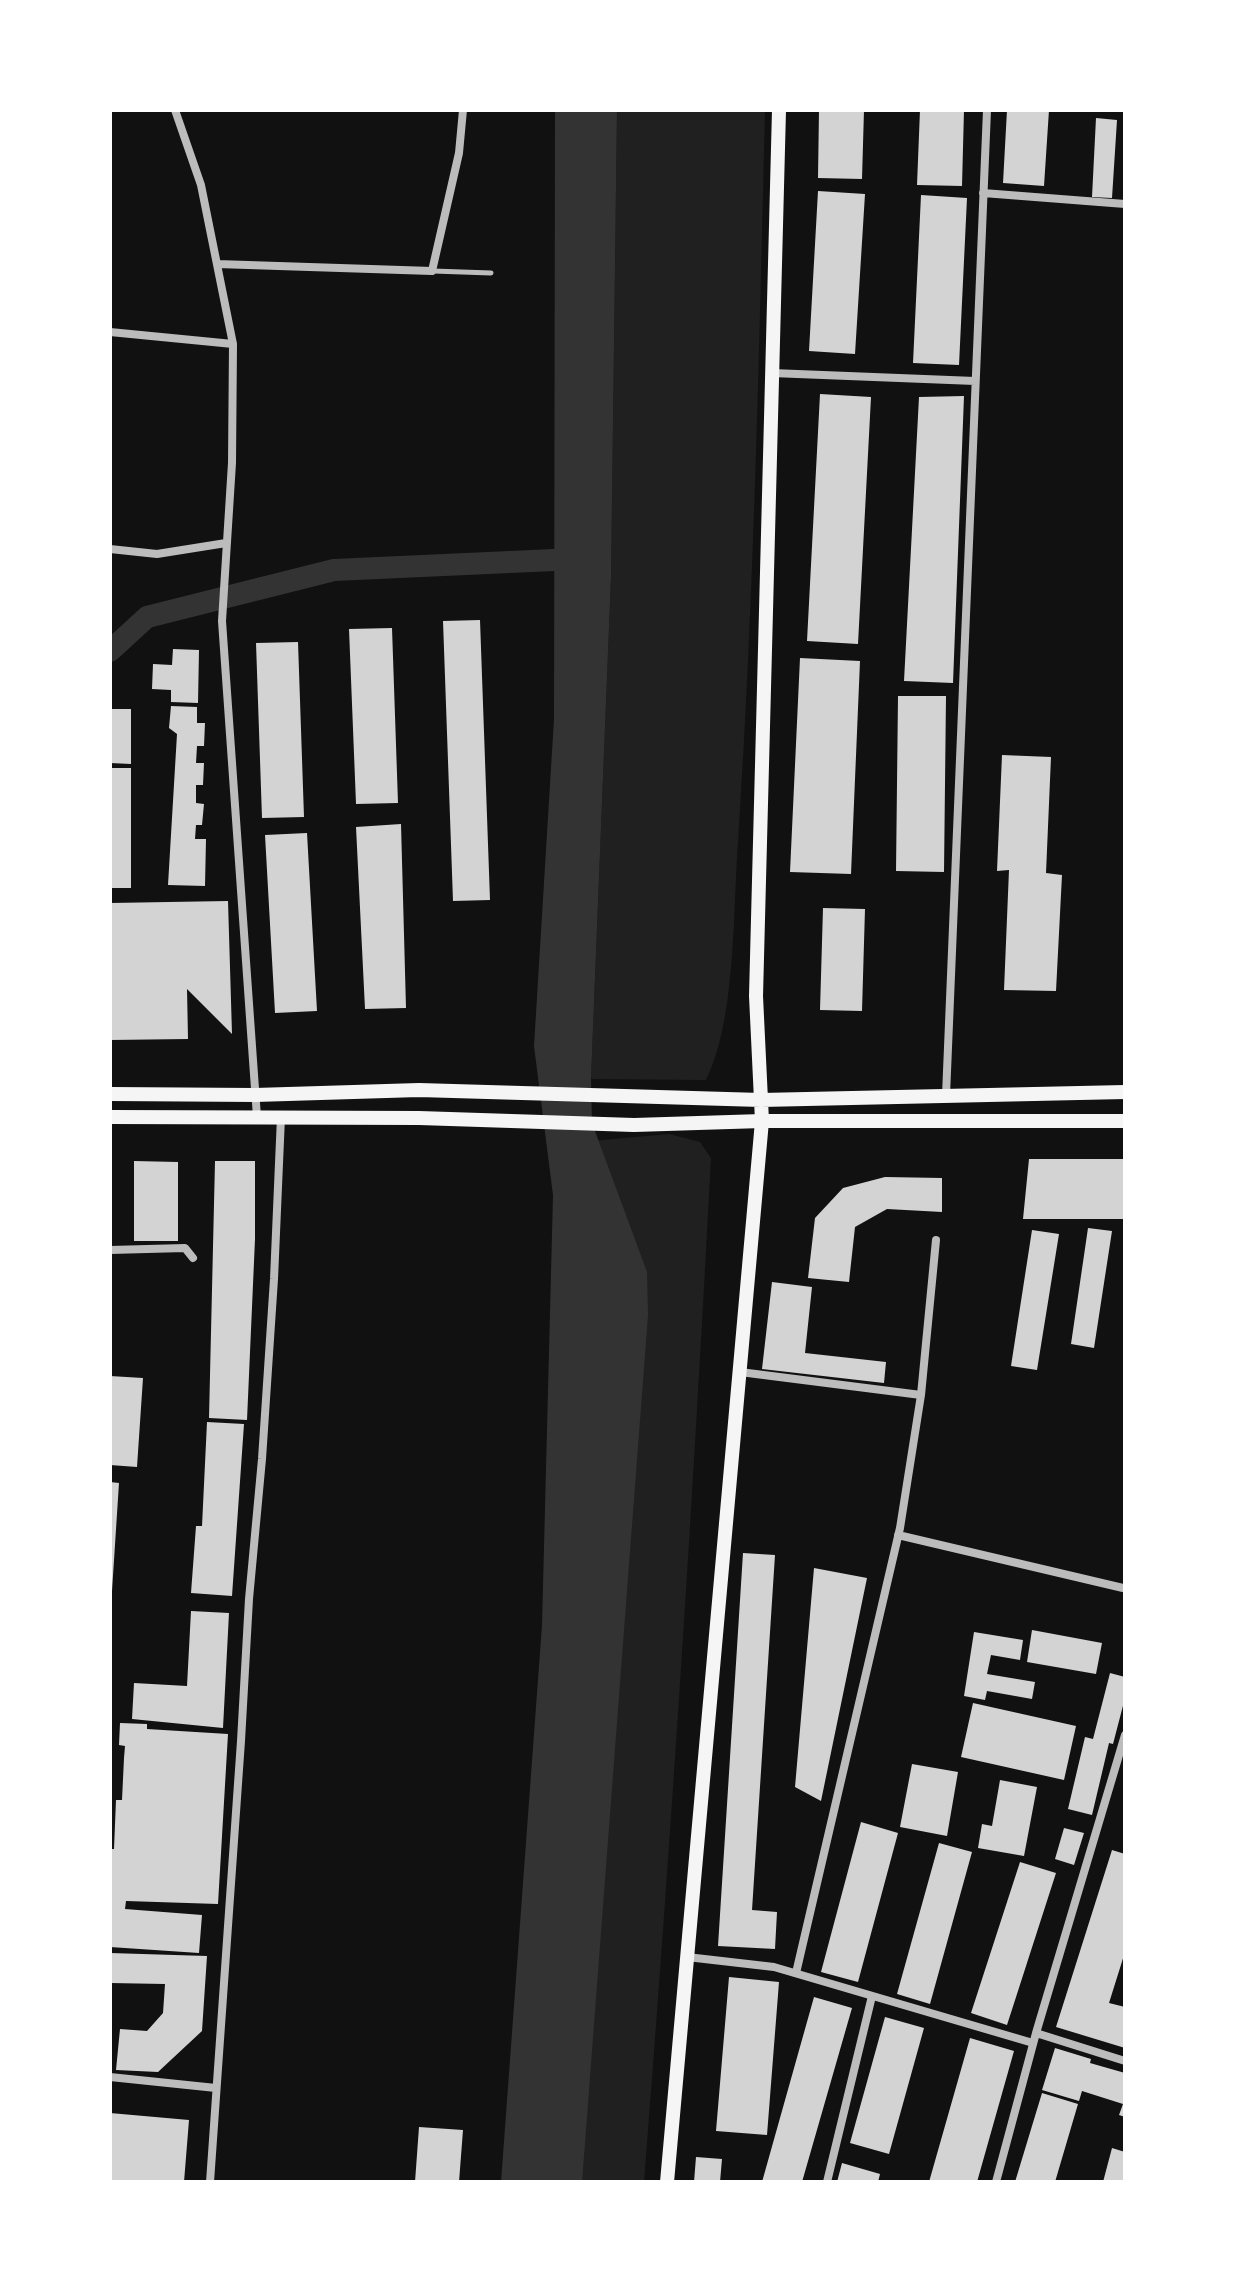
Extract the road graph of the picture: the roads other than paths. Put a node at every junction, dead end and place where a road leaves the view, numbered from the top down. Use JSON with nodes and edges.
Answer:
{"nodes":[{"id":1,"x":175,"y":110,"type":"edge"},
{"id":2,"x":463,"y":110,"type":"edge"},
{"id":3,"x":779,"y":110,"type":"edge"},
{"id":4,"x":987,"y":110,"type":"edge"},
{"id":5,"x":983,"y":193,"type":"junction"},
{"id":6,"x":1125,"y":204,"type":"edge"},
{"id":7,"x":217,"y":264,"type":"junction"},
{"id":8,"x":432,"y":271,"type":"junction"},
{"id":9,"x":491,"y":273,"type":"dead end"},
{"id":10,"x":110,"y":332,"type":"edge"},
{"id":11,"x":233,"y":344,"type":"junction"},
{"id":12,"x":772,"y":373,"type":"junction"},
{"id":13,"x":975,"y":381,"type":"junction"},
{"id":14,"x":226,"y":543,"type":"junction"},
{"id":15,"x":110,"y":549,"type":"edge"},
{"id":16,"x":1125,"y":1092,"type":"edge"},
{"id":17,"x":110,"y":1094,"type":"edge"},
{"id":18,"x":255,"y":1095,"type":"junction"},
{"id":19,"x":946,"y":1095,"type":"junction"},
{"id":20,"x":761,"y":1100,"type":"junction"},
{"id":21,"x":110,"y":1117,"type":"edge"},
{"id":22,"x":257,"y":1117,"type":"junction"},
{"id":23,"x":281,"y":1117,"type":"junction"},
{"id":24,"x":762,"y":1121,"type":"junction"},
{"id":25,"x":1125,"y":1121,"type":"edge"},
{"id":26,"x":936,"y":1240,"type":"dead end"},
{"id":27,"x":110,"y":1250,"type":"edge"},
{"id":28,"x":193,"y":1258,"type":"dead end"},
{"id":29,"x":740,"y":1372,"type":"junction"},
{"id":30,"x":921,"y":1395,"type":"junction"},
{"id":31,"x":898,"y":1535,"type":"junction"},
{"id":32,"x":1123,"y":1588,"type":"dead end"},
{"id":33,"x":1125,"y":1735,"type":"edge"},
{"id":34,"x":687,"y":1957,"type":"junction"},
{"id":35,"x":796,"y":1973,"type":"junction"},
{"id":36,"x":872,"y":1996,"type":"junction"},
{"id":37,"x":1035,"y":2038,"type":"junction"},
{"id":38,"x":1125,"y":2061,"type":"edge"},
{"id":39,"x":110,"y":2077,"type":"edge"},
{"id":40,"x":216,"y":2088,"type":"junction"},
{"id":41,"x":210,"y":2182,"type":"edge"},
{"id":42,"x":667,"y":2182,"type":"edge"},
{"id":43,"x":827,"y":2182,"type":"edge"},
{"id":44,"x":996,"y":2182,"type":"edge"}],
"edges":[{"from":1,"to":7,"type":"street"},
{"from":2,"to":8,"type":"street"},
{"from":3,"to":12,"type":"main road"},
{"from":4,"to":5,"type":"street"},
{"from":5,"to":6,"type":"street"},
{"from":5,"to":13,"type":"street"},
{"from":7,"to":8,"type":"street"},
{"from":7,"to":11,"type":"street"},
{"from":8,"to":9,"type":"lane"},
{"from":10,"to":11,"type":"street"},
{"from":11,"to":14,"type":"street"},
{"from":12,"to":13,"type":"street"},
{"from":12,"to":20,"type":"main road"},
{"from":13,"to":19,"type":"street"},
{"from":14,"to":15,"type":"street"},
{"from":14,"to":18,"type":"street"},
{"from":16,"to":19,"type":"main road"},
{"from":17,"to":18,"type":"main road"},
{"from":18,"to":20,"type":"main road"},
{"from":18,"to":22,"type":"street"},
{"from":19,"to":20,"type":"main road"},
{"from":20,"to":24,"type":"main road"},
{"from":21,"to":22,"type":"main road"},
{"from":22,"to":23,"type":"main road"},
{"from":23,"to":24,"type":"main road"},
{"from":23,"to":40,"type":"street"},
{"from":24,"to":25,"type":"main road"},
{"from":24,"to":29,"type":"main road"},
{"from":26,"to":30,"type":"street"},
{"from":27,"to":28,"type":"street"},
{"from":29,"to":30,"type":"street"},
{"from":29,"to":34,"type":"main road"},
{"from":30,"to":31,"type":"street"},
{"from":31,"to":32,"type":"street"},
{"from":31,"to":35,"type":"street"},
{"from":33,"to":37,"type":"street"},
{"from":34,"to":35,"type":"street"},
{"from":34,"to":42,"type":"main road"},
{"from":35,"to":36,"type":"street"},
{"from":36,"to":37,"type":"street"},
{"from":36,"to":43,"type":"street"},
{"from":37,"to":38,"type":"street"},
{"from":37,"to":44,"type":"street"},
{"from":39,"to":40,"type":"street"},
{"from":40,"to":41,"type":"street"}]}
